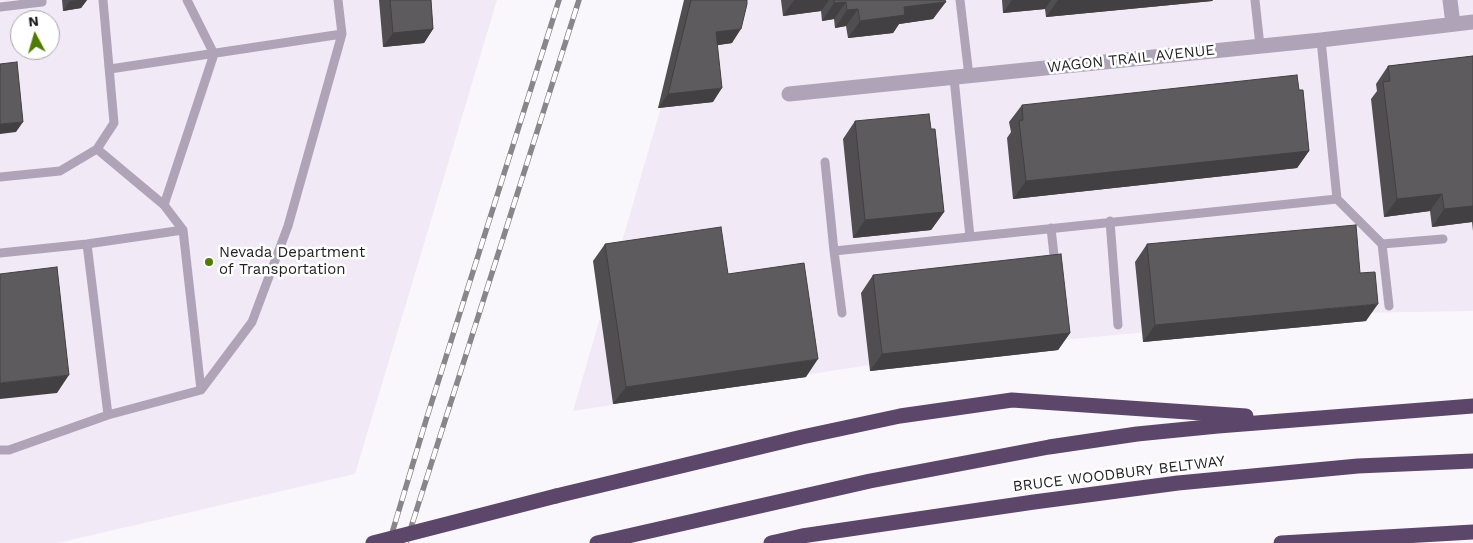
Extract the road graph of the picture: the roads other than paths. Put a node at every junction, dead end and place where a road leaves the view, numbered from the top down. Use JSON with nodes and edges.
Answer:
{"nodes":[{"id":1,"x":42,"y":0,"type":"edge"},
{"id":2,"x":103,"y":0,"type":"edge"},
{"id":3,"x":187,"y":0,"type":"edge"},
{"id":4,"x":338,"y":0,"type":"edge"},
{"id":5,"x":960,"y":0,"type":"edge"},
{"id":6,"x":1254,"y":0,"type":"edge"},
{"id":7,"x":1450,"y":0,"type":"edge"},
{"id":8,"x":0,"y":7,"type":"edge"},
{"id":9,"x":1473,"y":22,"type":"edge"},
{"id":10,"x":1453,"y":24,"type":"junction"},
{"id":11,"x":342,"y":34,"type":"junction"},
{"id":12,"x":1321,"y":40,"type":"junction"},
{"id":13,"x":1260,"y":46,"type":"junction"},
{"id":14,"x":214,"y":54,"type":"junction"},
{"id":15,"x":110,"y":69,"type":"junction"},
{"id":16,"x":962,"y":77,"type":"junction"},
{"id":17,"x":789,"y":94,"type":"dead end"},
{"id":18,"x":97,"y":148,"type":"junction"},
{"id":19,"x":824,"y":162,"type":"dead end"},
{"id":20,"x":0,"y":177,"type":"edge"},
{"id":21,"x":1336,"y":199,"type":"junction"},
{"id":22,"x":164,"y":206,"type":"junction"},
{"id":23,"x":1110,"y":221,"type":"junction"},
{"id":24,"x":1051,"y":228,"type":"junction"},
{"id":25,"x":183,"y":230,"type":"junction"},
{"id":26,"x":970,"y":237,"type":"junction"},
{"id":27,"x":1443,"y":238,"type":"dead end"},
{"id":28,"x":87,"y":244,"type":"junction"},
{"id":29,"x":1382,"y":244,"type":"junction"},
{"id":30,"x":834,"y":251,"type":"junction"},
{"id":31,"x":0,"y":253,"type":"edge"},
{"id":32,"x":1056,"y":274,"type":"edge"},
{"id":33,"x":1389,"y":306,"type":"dead end"},
{"id":34,"x":842,"y":313,"type":"dead end"},
{"id":35,"x":1118,"y":325,"type":"dead end"},
{"id":36,"x":201,"y":390,"type":"junction"},
{"id":37,"x":1473,"y":406,"type":"edge"},
{"id":38,"x":108,"y":415,"type":"junction"},
{"id":39,"x":1298,"y":419,"type":"junction"},
{"id":40,"x":0,"y":450,"type":"edge"},
{"id":41,"x":1473,"y":461,"type":"edge"},
{"id":42,"x":1473,"y":532,"type":"edge"},
{"id":43,"x":373,"y":543,"type":"edge"},
{"id":44,"x":597,"y":543,"type":"edge"},
{"id":45,"x":771,"y":543,"type":"edge"},
{"id":46,"x":1281,"y":543,"type":"edge"}],
"edges":[{"from":1,"to":8,"type":"lane"},
{"from":2,"to":15,"type":"lane"},
{"from":3,"to":14,"type":"lane"},
{"from":4,"to":11,"type":"lane"},
{"from":5,"to":16,"type":"lane"},
{"from":6,"to":13,"type":"lane"},
{"from":7,"to":10,"type":"street"},
{"from":9,"to":10,"type":"street","name":"WAGON TRAIL AVENUE"},
{"from":10,"to":12,"type":"street","name":"WAGON TRAIL AVENUE"},
{"from":11,"to":14,"type":"lane"},
{"from":11,"to":36,"type":"lane"},
{"from":12,"to":13,"type":"street","name":"WAGON TRAIL AVENUE"},
{"from":12,"to":21,"type":"lane"},
{"from":13,"to":16,"type":"street","name":"WAGON TRAIL AVENUE"},
{"from":14,"to":15,"type":"lane"},
{"from":14,"to":22,"type":"lane"},
{"from":15,"to":18,"type":"lane"},
{"from":16,"to":17,"type":"street","name":"WAGON TRAIL AVENUE"},
{"from":16,"to":26,"type":"lane"},
{"from":18,"to":20,"type":"lane"},
{"from":18,"to":22,"type":"lane"},
{"from":19,"to":30,"type":"lane"},
{"from":21,"to":23,"type":"lane"},
{"from":21,"to":29,"type":"lane"},
{"from":22,"to":25,"type":"lane"},
{"from":23,"to":24,"type":"lane"},
{"from":23,"to":35,"type":"lane"},
{"from":24,"to":26,"type":"lane"},
{"from":24,"to":32,"type":"lane"},
{"from":25,"to":28,"type":"lane"},
{"from":25,"to":36,"type":"lane"},
{"from":26,"to":30,"type":"lane"},
{"from":27,"to":29,"type":"lane"},
{"from":28,"to":31,"type":"lane"},
{"from":28,"to":38,"type":"lane"},
{"from":29,"to":33,"type":"lane"},
{"from":30,"to":34,"type":"lane"},
{"from":36,"to":38,"type":"lane"},
{"from":37,"to":39,"type":"highway"},
{"from":38,"to":40,"type":"lane"},
{"from":39,"to":43,"type":"highway","bridge":true},
{"from":39,"to":44,"type":"highway"},
{"from":41,"to":45,"type":"highway","name":"BRUCE WOODBURY BELTWAY"},
{"from":42,"to":46,"type":"highway"}]}
